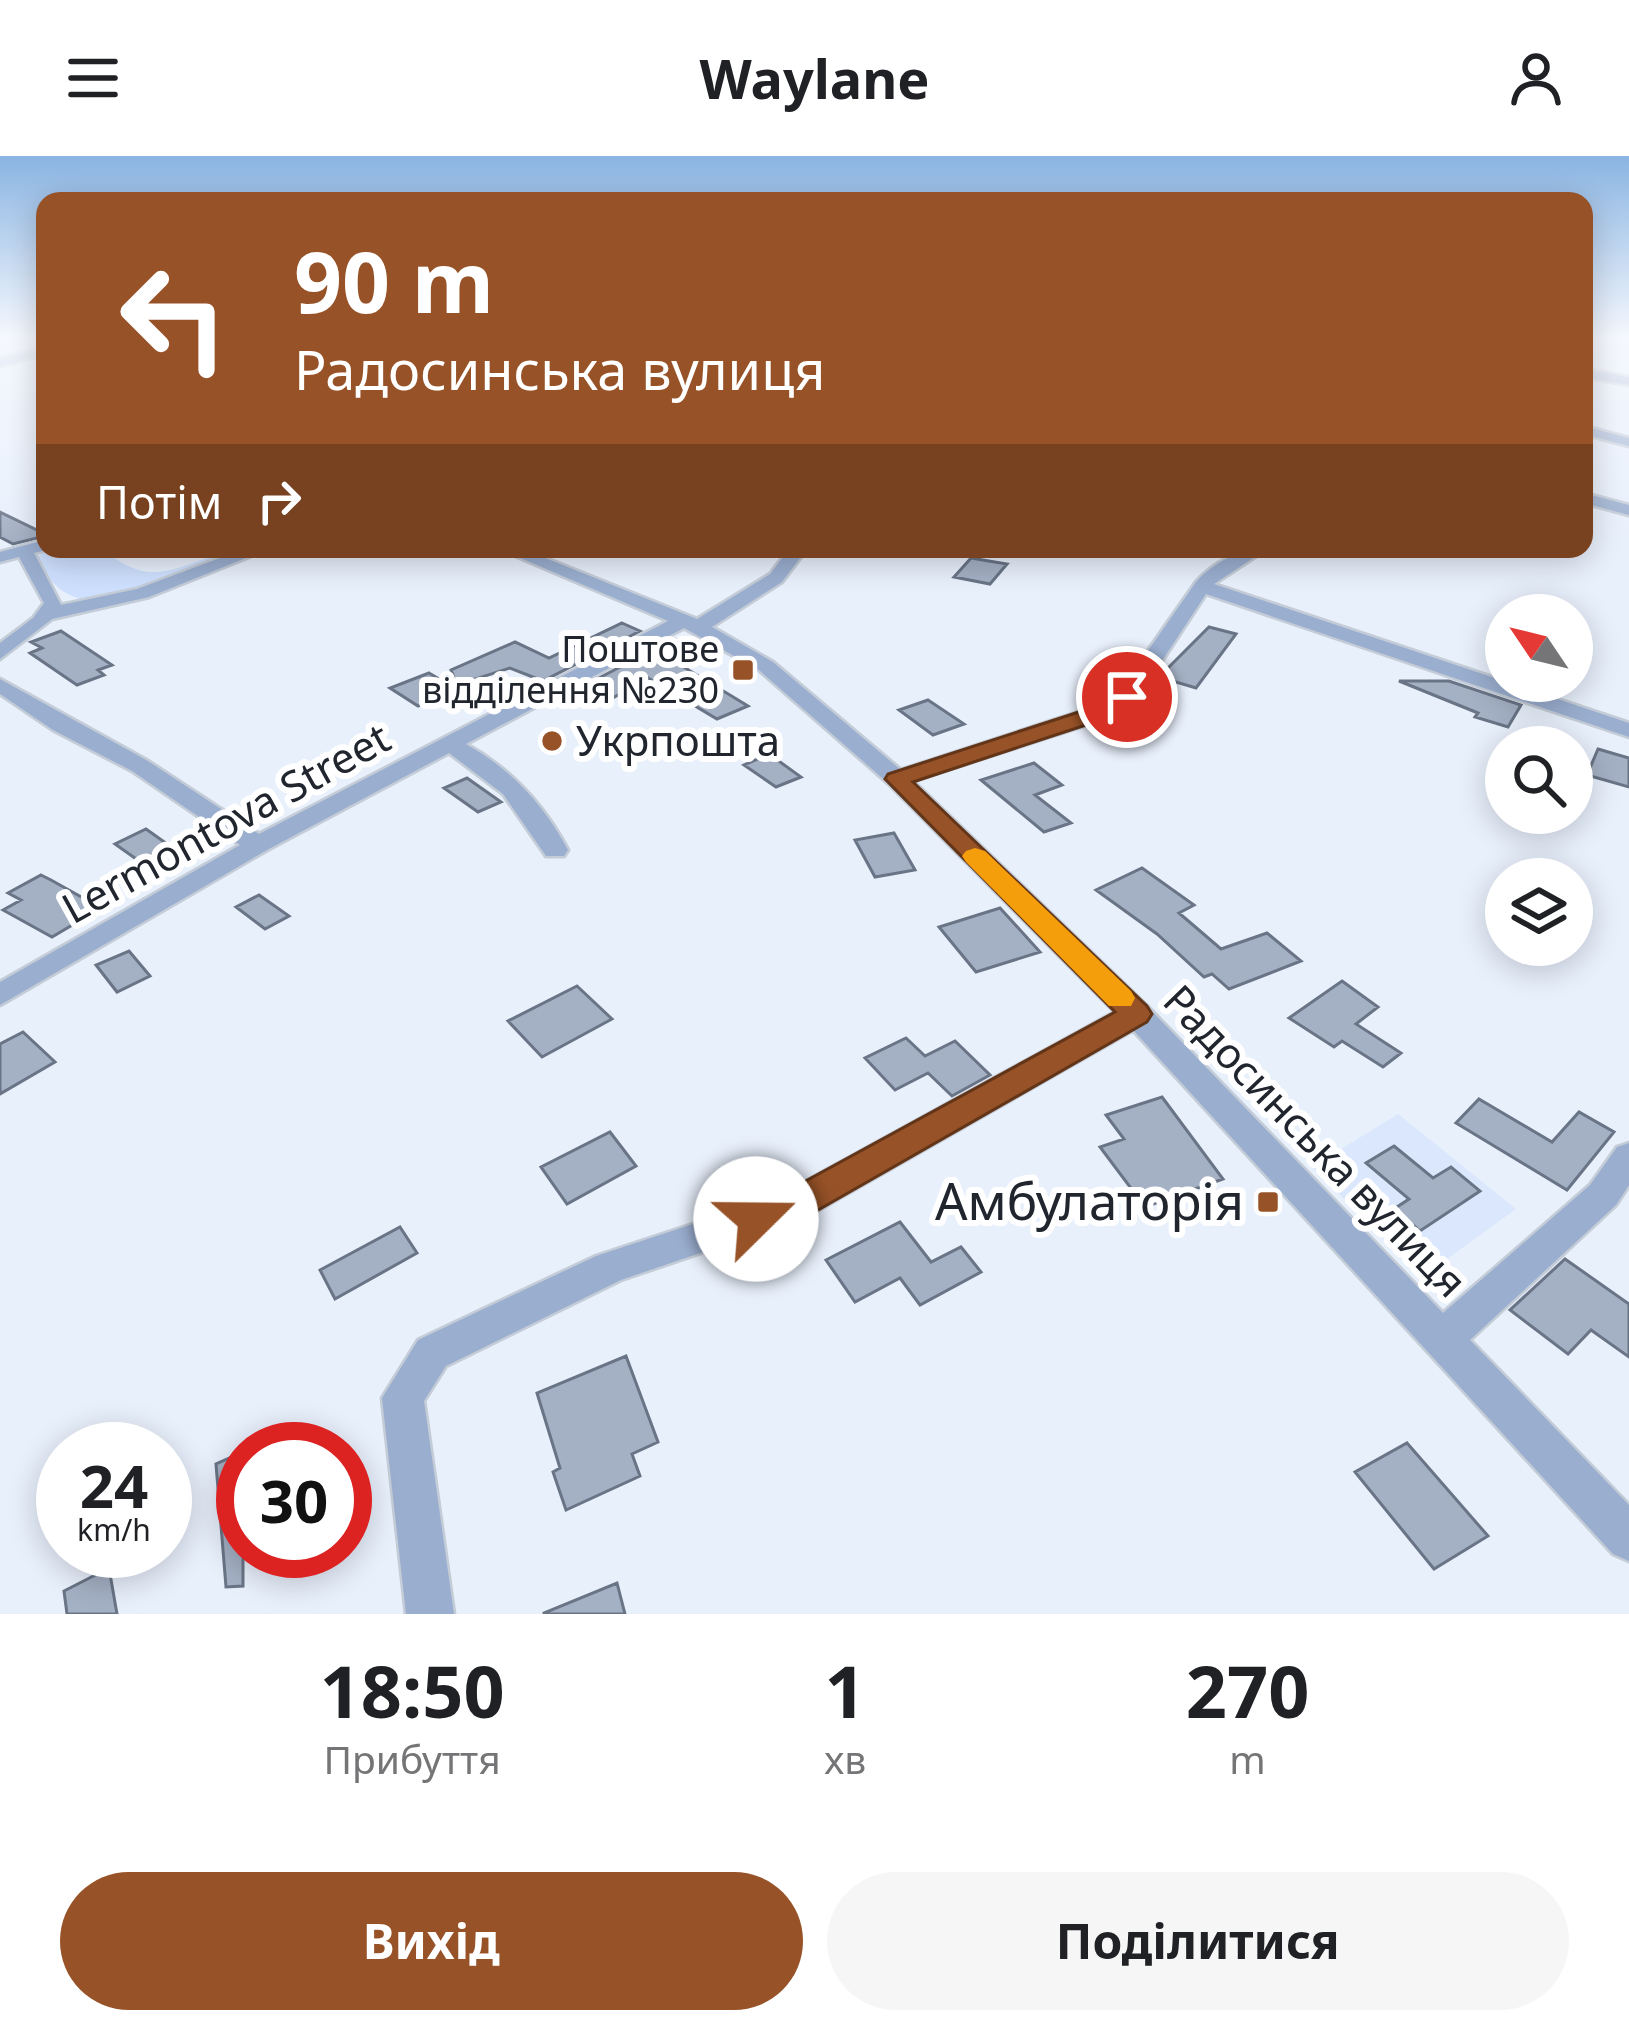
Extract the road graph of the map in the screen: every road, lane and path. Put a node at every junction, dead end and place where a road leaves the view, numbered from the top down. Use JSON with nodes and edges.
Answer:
{"nodes":[{"id":1,"x":1593,"y":432,"type":"edge"},
{"id":2,"x":1629,"y":442,"type":"edge"},
{"id":3,"x":1593,"y":500,"type":"edge"},
{"id":4,"x":1629,"y":510,"type":"edge"},
{"id":5,"x":35,"y":548,"type":"edge"},
{"id":6,"x":0,"y":557,"type":"edge"},
{"id":7,"x":38,"y":558,"type":"edge"},
{"id":8,"x":236,"y":558,"type":"edge"},
{"id":9,"x":530,"y":558,"type":"edge"},
{"id":10,"x":791,"y":558,"type":"edge"},
{"id":11,"x":1242,"y":558,"type":"edge"},
{"id":12,"x":1202,"y":586,"type":"junction"},
{"id":13,"x":47,"y":614,"type":"junction"},
{"id":14,"x":691,"y":624,"type":"junction"},
{"id":15,"x":0,"y":652,"type":"edge"},
{"id":16,"x":0,"y":685,"type":"edge"},
{"id":17,"x":1629,"y":730,"type":"edge"},
{"id":18,"x":449,"y":744,"type":"junction"},
{"id":19,"x":897,"y":779,"type":"junction"},
{"id":20,"x":258,"y":845,"type":"junction"},
{"id":21,"x":555,"y":850,"type":"dead end"},
{"id":22,"x":0,"y":995,"type":"edge"},
{"id":23,"x":1136,"y":1014,"type":"junction"},
{"id":24,"x":1629,"y":1157,"type":"edge"},
{"id":25,"x":1444,"y":1338,"type":"junction"},
{"id":26,"x":1629,"y":1538,"type":"edge"},
{"id":27,"x":430,"y":1614,"type":"edge"}],
"edges":[{"from":1,"to":2,"type":"street"},
{"from":3,"to":4,"type":"street"},
{"from":5,"to":6,"type":"street"},
{"from":7,"to":13,"type":"street"},
{"from":8,"to":13,"type":"street"},
{"from":9,"to":14,"type":"street","name":"Радосинська вулиця"},
{"from":10,"to":14,"type":"street","name":"Lermontova Street"},
{"from":11,"to":12,"type":"street"},
{"from":12,"to":17,"type":"street"},
{"from":12,"to":19,"type":"street"},
{"from":13,"to":15,"type":"street"},
{"from":14,"to":18,"type":"street","name":"Lermontova Street"},
{"from":14,"to":19,"type":"street","name":"Радосинська вулиця"},
{"from":16,"to":20,"type":"street"},
{"from":18,"to":20,"type":"street","name":"Lermontova Street"},
{"from":18,"to":21,"type":"street"},
{"from":19,"to":23,"type":"street","name":"Радосинська вулиця"},
{"from":20,"to":22,"type":"street","name":"Lermontova Street"},
{"from":23,"to":25,"type":"street","name":"Радосинська вулиця"},
{"from":23,"to":27,"type":"street"},
{"from":24,"to":25,"type":"street"},
{"from":25,"to":26,"type":"street","name":"Радосинська вулиця"}]}
